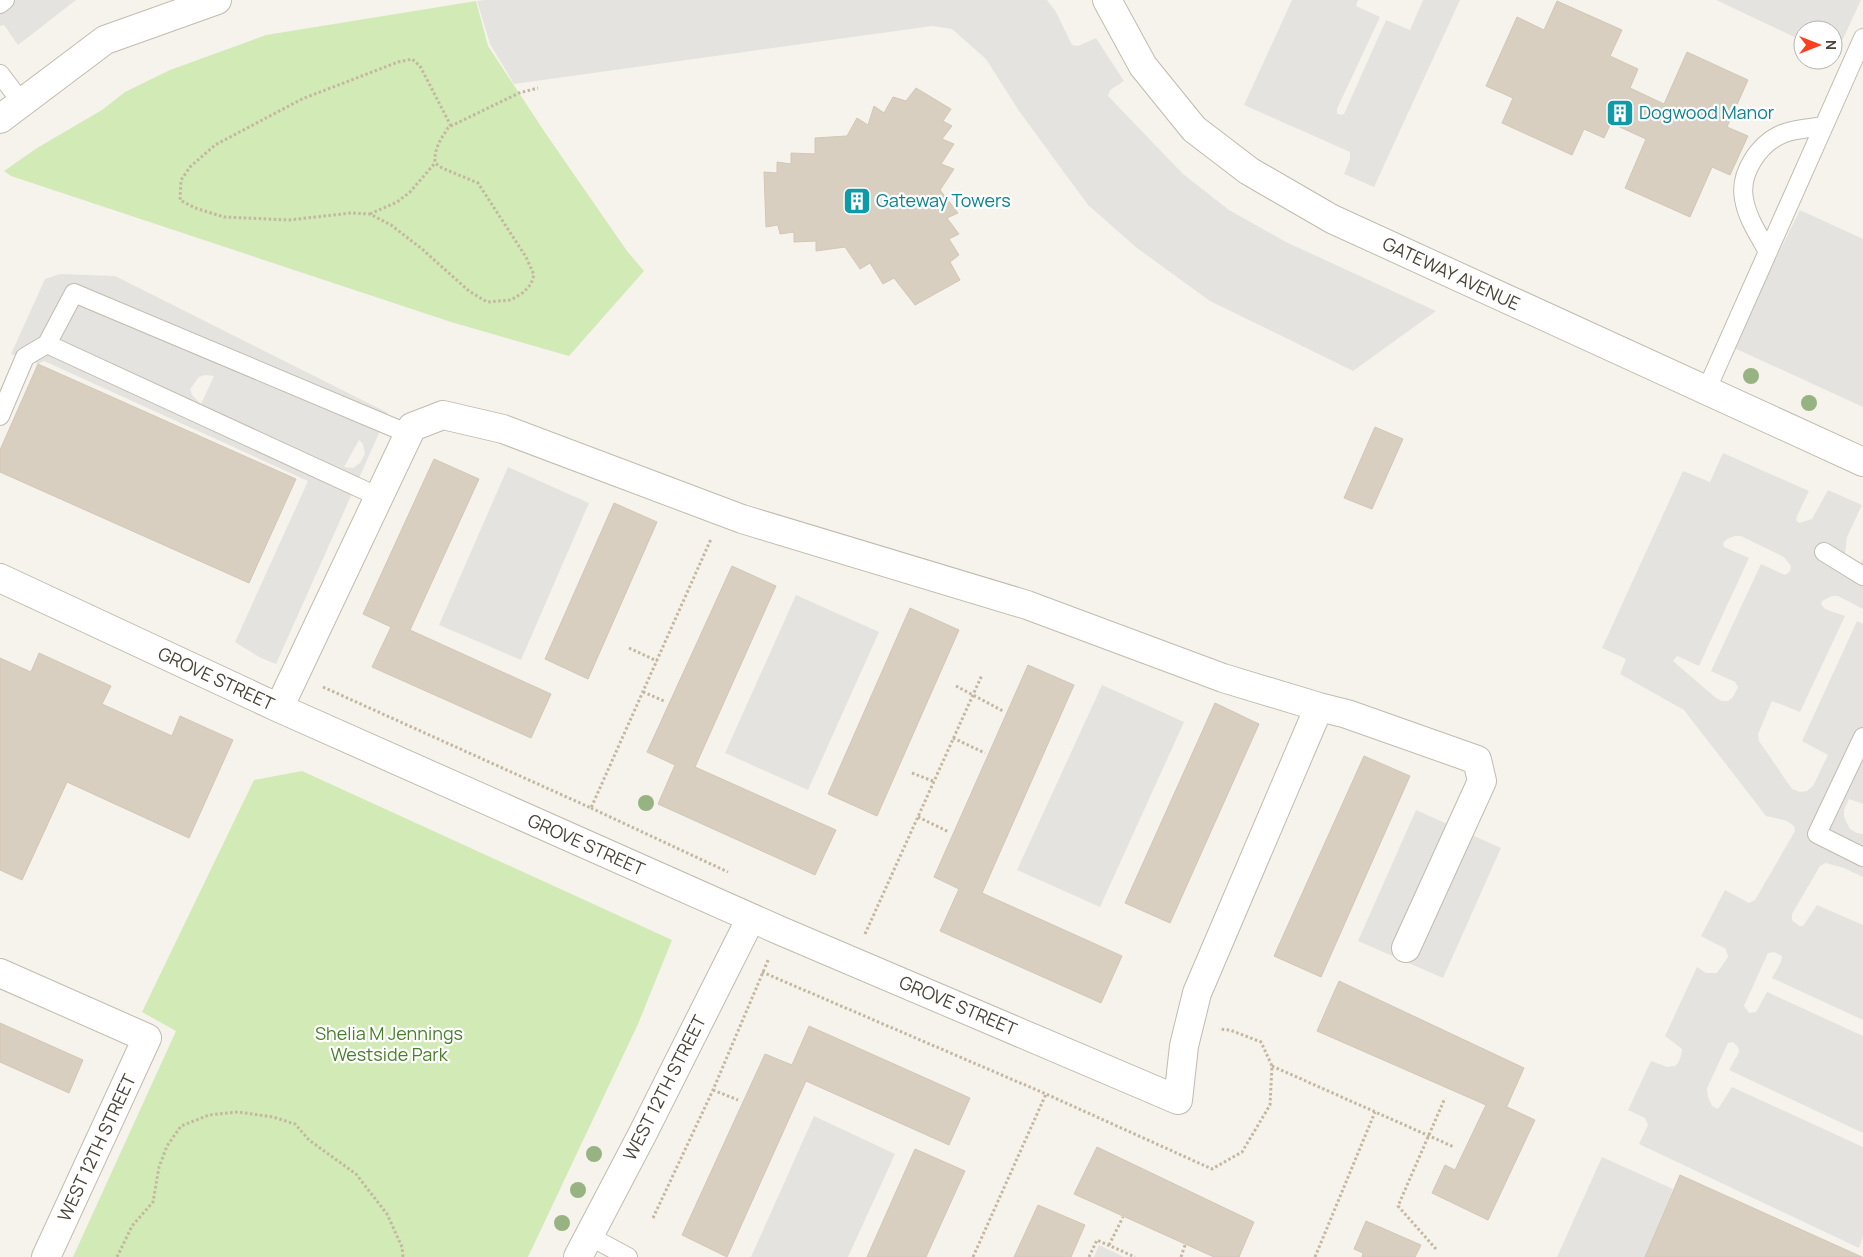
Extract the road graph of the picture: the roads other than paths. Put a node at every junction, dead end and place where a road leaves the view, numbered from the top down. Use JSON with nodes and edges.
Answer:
{"nodes":[{"id":1,"x":5,"y":0,"type":"edge"},
{"id":2,"x":217,"y":0,"type":"edge"},
{"id":3,"x":1108,"y":0,"type":"edge"},
{"id":4,"x":0,"y":4,"type":"edge"},
{"id":5,"x":1863,"y":38,"type":"edge"},
{"id":6,"x":0,"y":74,"type":"edge"},
{"id":7,"x":22,"y":103,"type":"junction"},
{"id":8,"x":0,"y":119,"type":"edge"},
{"id":9,"x":1824,"y":126,"type":"junction"},
{"id":10,"x":1768,"y":252,"type":"junction"},
{"id":11,"x":47,"y":344,"type":"junction"},
{"id":12,"x":1706,"y":391,"type":"junction"},
{"id":13,"x":0,"y":416,"type":"edge"},
{"id":14,"x":409,"y":434,"type":"junction"},
{"id":15,"x":1863,"y":462,"type":"edge"},
{"id":16,"x":379,"y":497,"type":"junction"},
{"id":17,"x":1824,"y":552,"type":"dead end"},
{"id":18,"x":1863,"y":576,"type":"edge"},
{"id":19,"x":0,"y":578,"type":"edge"},
{"id":20,"x":1318,"y":707,"type":"junction"},
{"id":21,"x":279,"y":708,"type":"junction"},
{"id":22,"x":1863,"y":737,"type":"edge"},
{"id":23,"x":1863,"y":857,"type":"edge"},
{"id":24,"x":751,"y":918,"type":"junction"},
{"id":25,"x":1406,"y":948,"type":"dead end"},
{"id":26,"x":0,"y":973,"type":"edge"},
{"id":27,"x":584,"y":1246,"type":"edge"},
{"id":28,"x":46,"y":1257,"type":"edge"},
{"id":29,"x":628,"y":1257,"type":"edge"}],
"edges":[{"from":1,"to":4,"type":"lane"},
{"from":2,"to":7,"type":"street"},
{"from":3,"to":12,"type":"street","name":"GATEWAY AVENUE"},
{"from":5,"to":9,"type":"lane"},
{"from":6,"to":7,"type":"lane"},
{"from":7,"to":8,"type":"street"},
{"from":9,"to":10,"type":"lane"},
{"from":9,"to":10,"type":"lane"},
{"from":10,"to":12,"type":"lane"},
{"from":11,"to":13,"type":"lane"},
{"from":11,"to":14,"type":"lane"},
{"from":11,"to":16,"type":"lane"},
{"from":12,"to":15,"type":"street","name":"GATEWAY AVENUE"},
{"from":14,"to":16,"type":"street"},
{"from":14,"to":20,"type":"street"},
{"from":16,"to":21,"type":"street"},
{"from":17,"to":18,"type":"lane"},
{"from":19,"to":21,"type":"street","name":"GROVE STREET"},
{"from":20,"to":24,"type":"street","name":"GROVE STREET"},
{"from":20,"to":25,"type":"street"},
{"from":21,"to":24,"type":"street","name":"GROVE STREET"},
{"from":22,"to":23,"type":"lane"},
{"from":24,"to":27,"type":"street","name":"WEST 12TH STREET"},
{"from":26,"to":28,"type":"street","name":"WEST 12TH STREET"},
{"from":27,"to":29,"type":"lane"}]}
